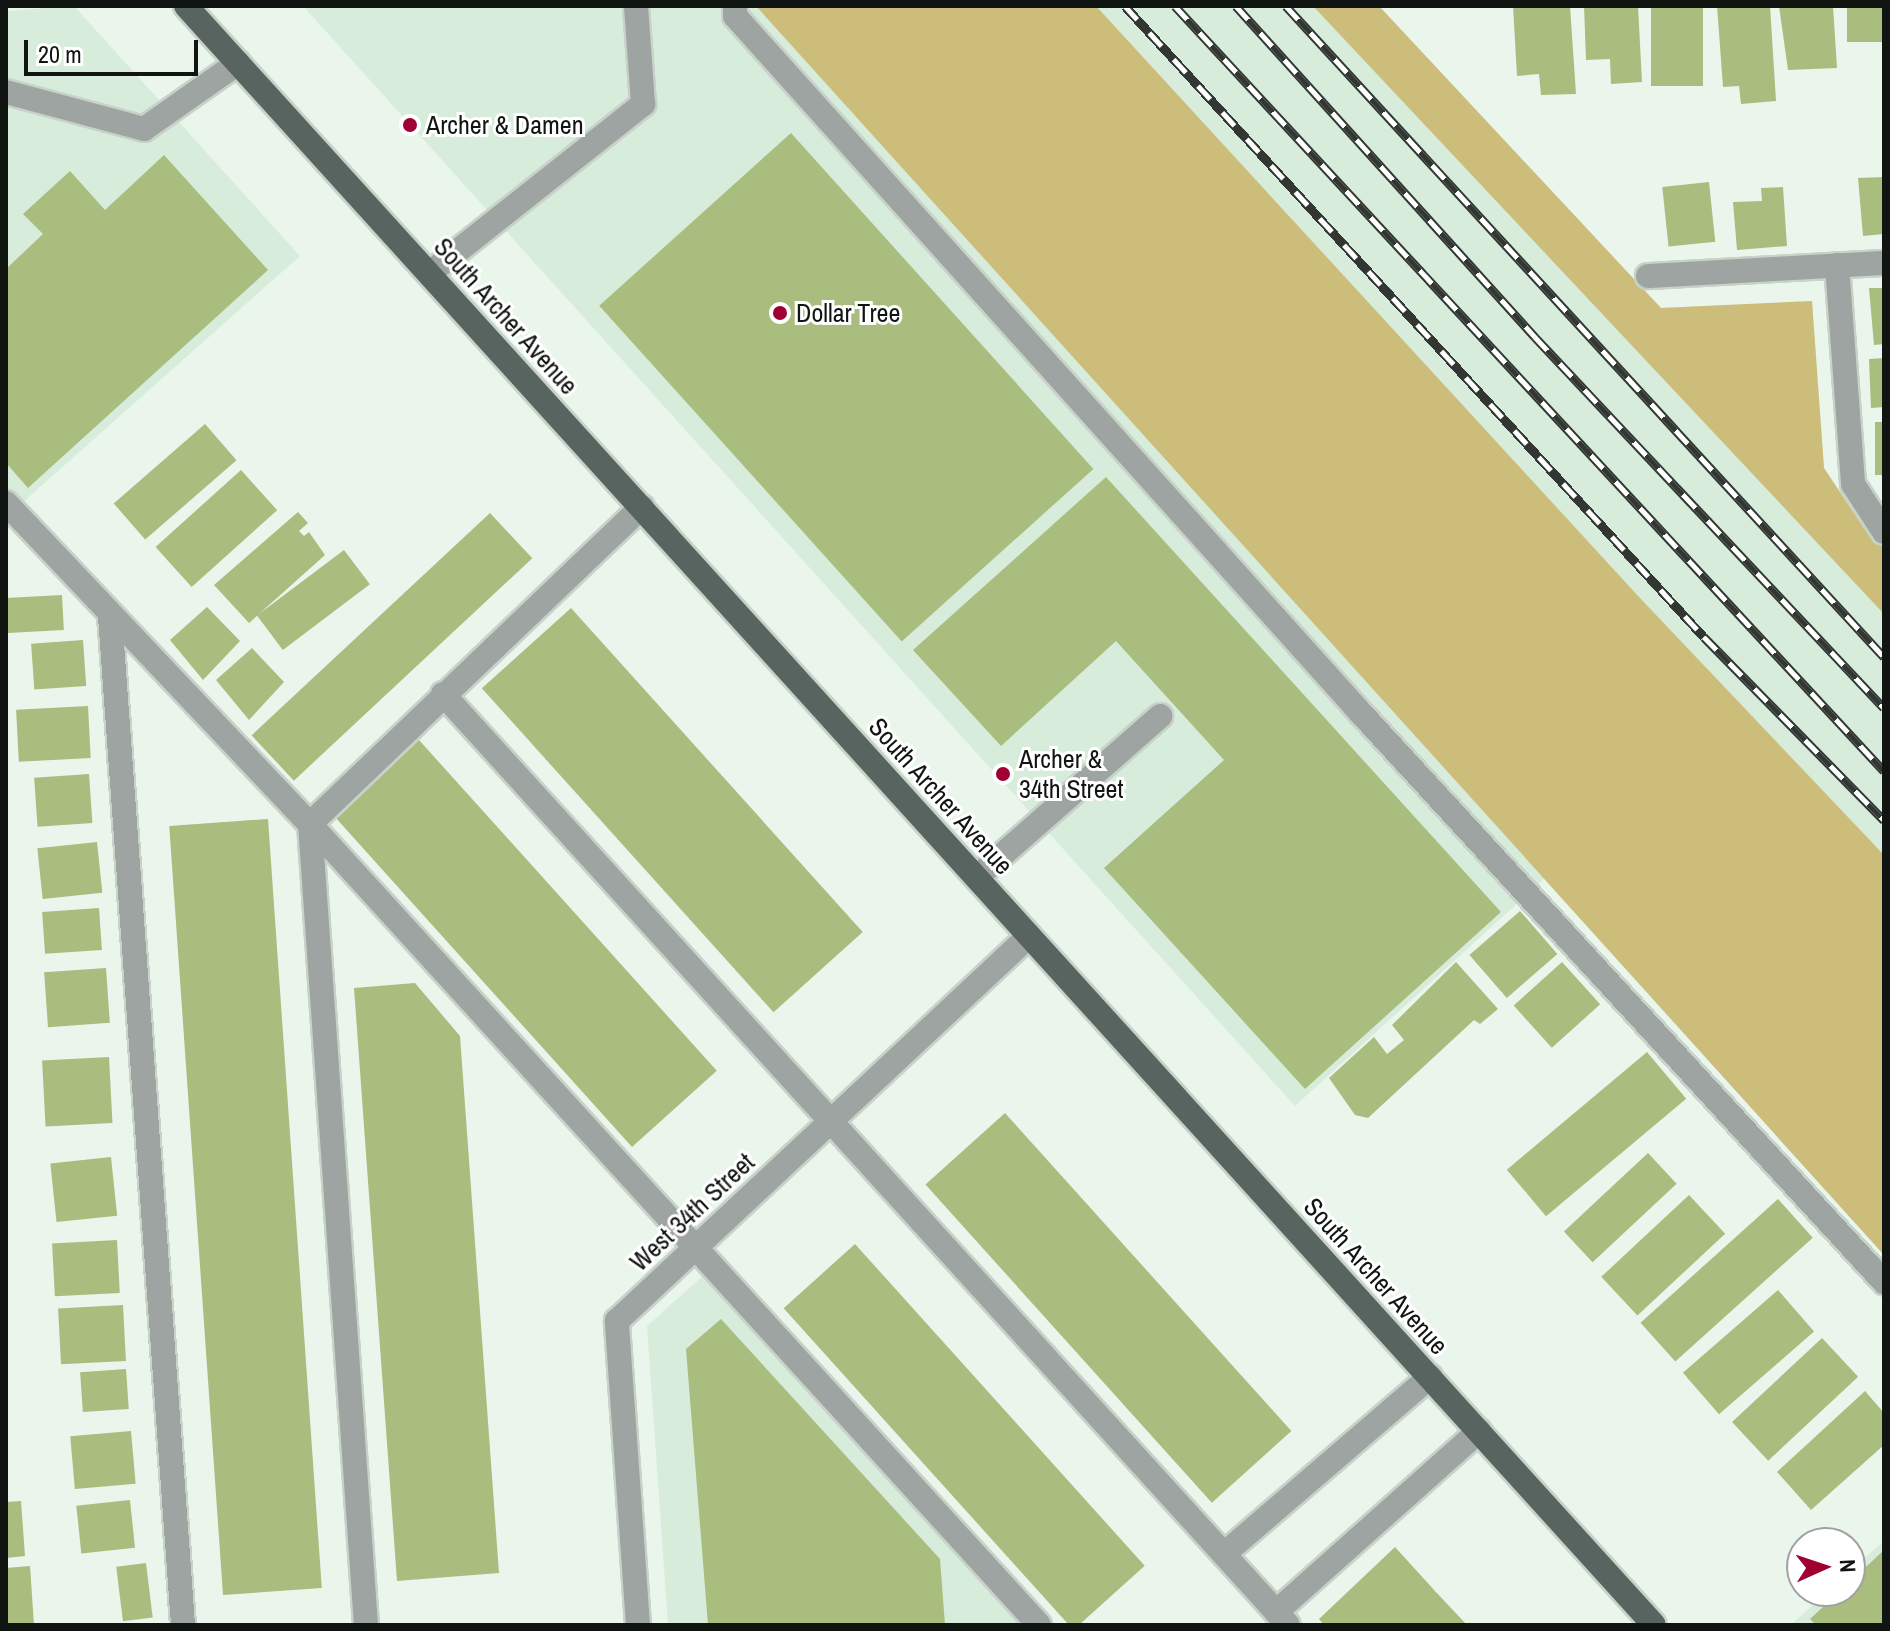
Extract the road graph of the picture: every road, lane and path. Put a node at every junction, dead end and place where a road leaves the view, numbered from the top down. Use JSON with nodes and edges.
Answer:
{"nodes":[{"id":1,"x":186,"y":6,"type":"edge"},
{"id":2,"x":636,"y":6,"type":"edge"},
{"id":3,"x":735,"y":6,"type":"edge"},
{"id":4,"x":238,"y":63,"type":"junction"},
{"id":5,"x":6,"y":92,"type":"edge"},
{"id":6,"x":1884,"y":263,"type":"edge"},
{"id":7,"x":1837,"y":265,"type":"junction"},
{"id":8,"x":430,"y":273,"type":"junction"},
{"id":9,"x":1648,"y":276,"type":"dead end"},
{"id":10,"x":6,"y":503,"type":"edge"},
{"id":11,"x":642,"y":507,"type":"junction"},
{"id":12,"x":1884,"y":532,"type":"edge"},
{"id":13,"x":110,"y":616,"type":"junction"},
{"id":14,"x":443,"y":694,"type":"junction"},
{"id":15,"x":1160,"y":716,"type":"dead end"},
{"id":16,"x":310,"y":824,"type":"junction"},
{"id":17,"x":977,"y":877,"type":"junction"},
{"id":18,"x":1029,"y":936,"type":"junction"},
{"id":19,"x":828,"y":1123,"type":"junction"},
{"id":20,"x":695,"y":1248,"type":"junction"},
{"id":21,"x":1884,"y":1282,"type":"edge"},
{"id":22,"x":1430,"y":1377,"type":"junction"},
{"id":23,"x":1479,"y":1431,"type":"junction"},
{"id":24,"x":1224,"y":1554,"type":"junction"},
{"id":25,"x":1282,"y":1618,"type":"edge"},
{"id":26,"x":183,"y":1625,"type":"edge"},
{"id":27,"x":366,"y":1625,"type":"edge"},
{"id":28,"x":638,"y":1625,"type":"edge"},
{"id":29,"x":1039,"y":1625,"type":"edge"},
{"id":30,"x":1654,"y":1625,"type":"edge"}],
"edges":[{"from":1,"to":4,"type":"main road","name":"South Archer Avenue"},
{"from":2,"to":8,"type":"street"},
{"from":3,"to":21,"type":"street"},
{"from":4,"to":5,"type":"street"},
{"from":4,"to":8,"type":"main road","name":"South Archer Avenue"},
{"from":6,"to":7,"type":"street"},
{"from":7,"to":9,"type":"street"},
{"from":7,"to":12,"type":"street"},
{"from":8,"to":11,"type":"main road","name":"South Archer Avenue"},
{"from":10,"to":13,"type":"street"},
{"from":11,"to":14,"type":"street"},
{"from":11,"to":17,"type":"main road","name":"South Archer Avenue"},
{"from":13,"to":16,"type":"street"},
{"from":13,"to":26,"type":"street"},
{"from":14,"to":16,"type":"street"},
{"from":14,"to":19,"type":"street"},
{"from":15,"to":17,"type":"street"},
{"from":16,"to":20,"type":"street"},
{"from":16,"to":27,"type":"street"},
{"from":17,"to":18,"type":"main road","name":"South Archer Avenue"},
{"from":18,"to":19,"type":"street","name":"West 34th Street"},
{"from":18,"to":22,"type":"main road","name":"South Archer Avenue"},
{"from":19,"to":20,"type":"street","name":"West 34th Street"},
{"from":19,"to":24,"type":"street"},
{"from":20,"to":28,"type":"street","name":"West 34th Street"},
{"from":20,"to":29,"type":"street"},
{"from":22,"to":23,"type":"main road","name":"South Archer Avenue"},
{"from":22,"to":24,"type":"street"},
{"from":23,"to":25,"type":"street"},
{"from":23,"to":30,"type":"main road","name":"South Archer Avenue"},
{"from":24,"to":25,"type":"street"}]}
